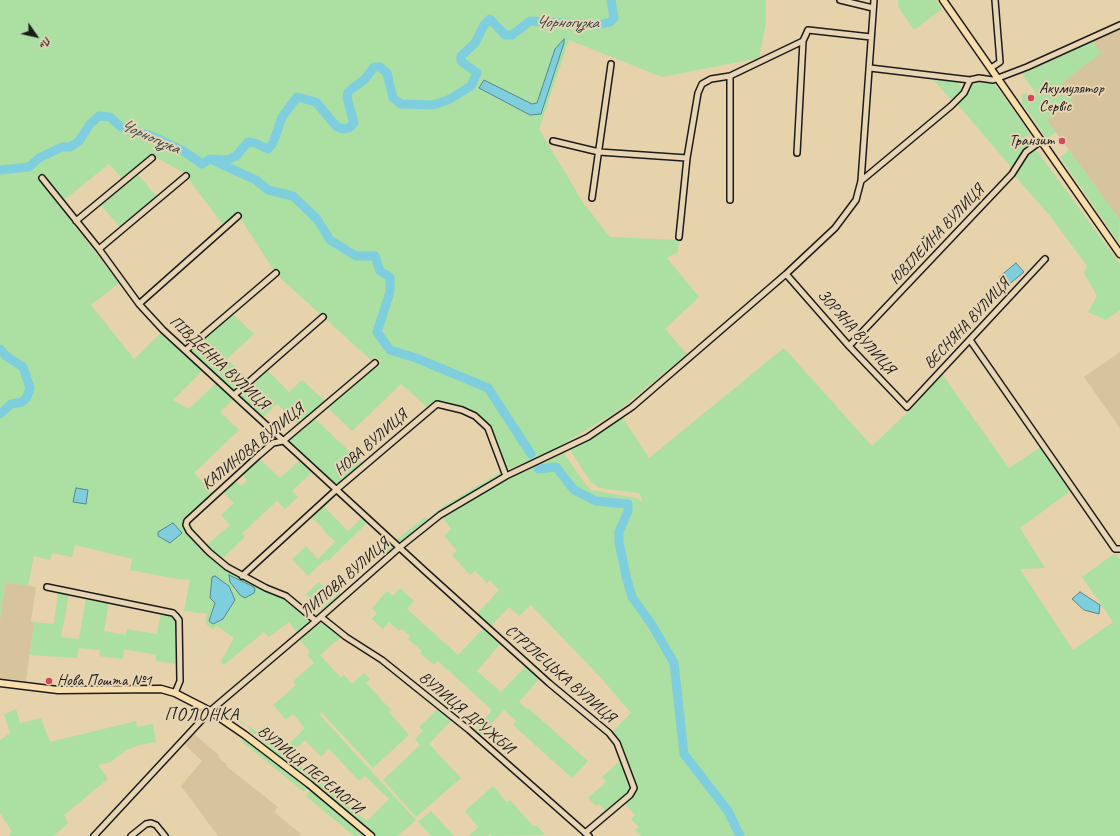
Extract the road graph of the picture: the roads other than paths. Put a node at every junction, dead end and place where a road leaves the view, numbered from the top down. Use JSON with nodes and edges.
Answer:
{"nodes":[{"id":1,"x":840,"y":0,"type":"edge"},
{"id":2,"x":874,"y":0,"type":"edge"},
{"id":3,"x":943,"y":0,"type":"edge"},
{"id":4,"x":995,"y":0,"type":"edge"},
{"id":5,"x":873,"y":8,"type":"junction"},
{"id":6,"x":1120,"y":25,"type":"edge"},
{"id":7,"x":871,"y":37,"type":"junction"},
{"id":8,"x":802,"y":41,"type":"junction"},
{"id":9,"x":611,"y":64,"type":"dead end"},
{"id":10,"x":870,"y":68,"type":"junction"},
{"id":11,"x":991,"y":68,"type":"junction"},
{"id":12,"x":730,"y":76,"type":"junction"},
{"id":13,"x":997,"y":78,"type":"junction"},
{"id":14,"x":970,"y":80,"type":"junction"},
{"id":15,"x":1041,"y":140,"type":"junction"},
{"id":16,"x":553,"y":141,"type":"dead end"},
{"id":17,"x":599,"y":152,"type":"junction"},
{"id":18,"x":797,"y":153,"type":"dead end"},
{"id":19,"x":152,"y":158,"type":"dead end"},
{"id":20,"x":687,"y":158,"type":"junction"},
{"id":21,"x":186,"y":176,"type":"dead end"},
{"id":22,"x":42,"y":178,"type":"dead end"},
{"id":23,"x":861,"y":181,"type":"junction"},
{"id":24,"x":592,"y":198,"type":"dead end"},
{"id":25,"x":730,"y":200,"type":"dead end"},
{"id":26,"x":238,"y":216,"type":"dead end"},
{"id":27,"x":76,"y":221,"type":"junction"},
{"id":28,"x":679,"y":236,"type":"dead end"},
{"id":29,"x":99,"y":249,"type":"junction"},
{"id":30,"x":1120,"y":254,"type":"edge"},
{"id":31,"x":1045,"y":259,"type":"dead end"},
{"id":32,"x":276,"y":273,"type":"dead end"},
{"id":33,"x":786,"y":274,"type":"junction"},
{"id":34,"x":139,"y":304,"type":"junction"},
{"id":35,"x":323,"y":317,"type":"dead end"},
{"id":36,"x":970,"y":340,"type":"junction"},
{"id":37,"x":849,"y":346,"type":"junction"},
{"id":38,"x":186,"y":350,"type":"junction"},
{"id":39,"x":375,"y":363,"type":"dead end"},
{"id":40,"x":234,"y":395,"type":"junction"},
{"id":41,"x":907,"y":407,"type":"joint"},
{"id":42,"x":283,"y":441,"type":"junction"},
{"id":43,"x":506,"y":476,"type":"junction"},
{"id":44,"x":337,"y":489,"type":"junction"},
{"id":45,"x":400,"y":547,"type":"junction"},
{"id":46,"x":1120,"y":549,"type":"edge"},
{"id":47,"x":242,"y":576,"type":"junction"},
{"id":48,"x":47,"y":587,"type":"dead end"},
{"id":49,"x":321,"y":617,"type":"junction"},
{"id":50,"x":316,"y":621,"type":"junction"},
{"id":51,"x":0,"y":683,"type":"edge"},
{"id":52,"x":176,"y":693,"type":"junction"},
{"id":53,"x":210,"y":711,"type":"junction"},
{"id":54,"x":587,"y":834,"type":"edge"},
{"id":55,"x":94,"y":836,"type":"edge"},
{"id":56,"x":131,"y":836,"type":"edge"},
{"id":57,"x":165,"y":836,"type":"edge"},
{"id":58,"x":371,"y":836,"type":"edge"}],
"edges":[{"from":1,"to":5,"type":"street"},
{"from":2,"to":5,"type":"street","name":"ЛИПОВА ВУЛИЦЯ"},
{"from":3,"to":11,"type":"main road"},
{"from":4,"to":11,"type":"street"},
{"from":5,"to":7,"type":"street","name":"ЛИПОВА ВУЛИЦЯ"},
{"from":6,"to":13,"type":"street"},
{"from":7,"to":8,"type":"street"},
{"from":7,"to":10,"type":"street","name":"ЛИПОВА ВУЛИЦЯ"},
{"from":8,"to":12,"type":"street"},
{"from":8,"to":18,"type":"street"},
{"from":9,"to":17,"type":"street"},
{"from":10,"to":14,"type":"street"},
{"from":10,"to":23,"type":"street","name":"ЛИПОВА ВУЛИЦЯ"},
{"from":11,"to":13,"type":"main road"},
{"from":12,"to":20,"type":"street"},
{"from":12,"to":25,"type":"street"},
{"from":13,"to":14,"type":"street"},
{"from":13,"to":15,"type":"main road"},
{"from":14,"to":23,"type":"street"},
{"from":15,"to":30,"type":"main road"},
{"from":15,"to":37,"type":"street","name":"ЮВІЛЕЙНА ВУЛИЦЯ"},
{"from":16,"to":17,"type":"street"},
{"from":17,"to":20,"type":"street"},
{"from":17,"to":24,"type":"street"},
{"from":19,"to":27,"type":"street"},
{"from":20,"to":28,"type":"street"},
{"from":21,"to":29,"type":"street"},
{"from":22,"to":27,"type":"street","name":"ПІВДЕННА ВУЛИЦЯ"},
{"from":23,"to":33,"type":"street","name":"ЛИПОВА ВУЛИЦЯ"},
{"from":26,"to":34,"type":"street"},
{"from":27,"to":29,"type":"street","name":"ПІВДЕННА ВУЛИЦЯ"},
{"from":29,"to":34,"type":"street","name":"ПІВДЕННА ВУЛИЦЯ"},
{"from":31,"to":36,"type":"street","name":"ВЕСНЯНА ВУЛИЦЯ"},
{"from":32,"to":38,"type":"street"},
{"from":33,"to":37,"type":"street","name":"ЗОРЯНА ВУЛИЦЯ"},
{"from":33,"to":43,"type":"street","name":"ЛИПОВА ВУЛИЦЯ"},
{"from":34,"to":38,"type":"street","name":"ПІВДЕННА ВУЛИЦЯ"},
{"from":35,"to":40,"type":"street"},
{"from":36,"to":41,"type":"street","name":"ВЕСНЯНА ВУЛИЦЯ"},
{"from":36,"to":46,"type":"street"},
{"from":37,"to":41,"type":"street","name":"ЗОРЯНА ВУЛИЦЯ"},
{"from":38,"to":40,"type":"street","name":"ПІВДЕННА ВУЛИЦЯ"},
{"from":39,"to":42,"type":"street","name":"КАЛИНОВА ВУЛИЦЯ"},
{"from":40,"to":42,"type":"street","name":"ПІВДЕННА ВУЛИЦЯ"},
{"from":42,"to":44,"type":"street","name":"ПІВДЕННА ВУЛИЦЯ"},
{"from":42,"to":47,"type":"street","name":"КАЛИНОВА ВУЛИЦЯ"},
{"from":43,"to":44,"type":"street","name":"НОВА ВУЛИЦЯ"},
{"from":43,"to":45,"type":"street","name":"ЛИПОВА ВУЛИЦЯ"},
{"from":44,"to":45,"type":"street","name":"ПІВДЕННА ВУЛИЦЯ"},
{"from":44,"to":47,"type":"street","name":"НОВА ВУЛИЦЯ"},
{"from":45,"to":49,"type":"street","name":"ЛИПОВА ВУЛИЦЯ"},
{"from":45,"to":54,"type":"street","name":"СТРІЛЕЦЬКА ВУЛИЦЯ"},
{"from":47,"to":50,"type":"street","name":"КАЛИНОВА ВУЛИЦЯ"},
{"from":48,"to":52,"type":"street"},
{"from":49,"to":50,"type":"street","name":"ЛИПОВА ВУЛИЦЯ"},
{"from":49,"to":54,"type":"street","name":"ВУЛИЦЯ ДРУЖБИ"},
{"from":50,"to":53,"type":"street","name":"ЛИПОВА ВУЛИЦЯ"},
{"from":51,"to":52,"type":"main road","name":"ВУЛИЦЯ ПЕРЕМОГИ"},
{"from":52,"to":53,"type":"main road","name":"ВУЛИЦЯ ПЕРЕМОГИ"},
{"from":53,"to":55,"type":"street","name":"ЛИПОВА ВУЛИЦЯ"},
{"from":53,"to":58,"type":"main road","name":"ВУЛИЦЯ ПЕРЕМОГИ"},
{"from":56,"to":57,"type":"street"}]}
